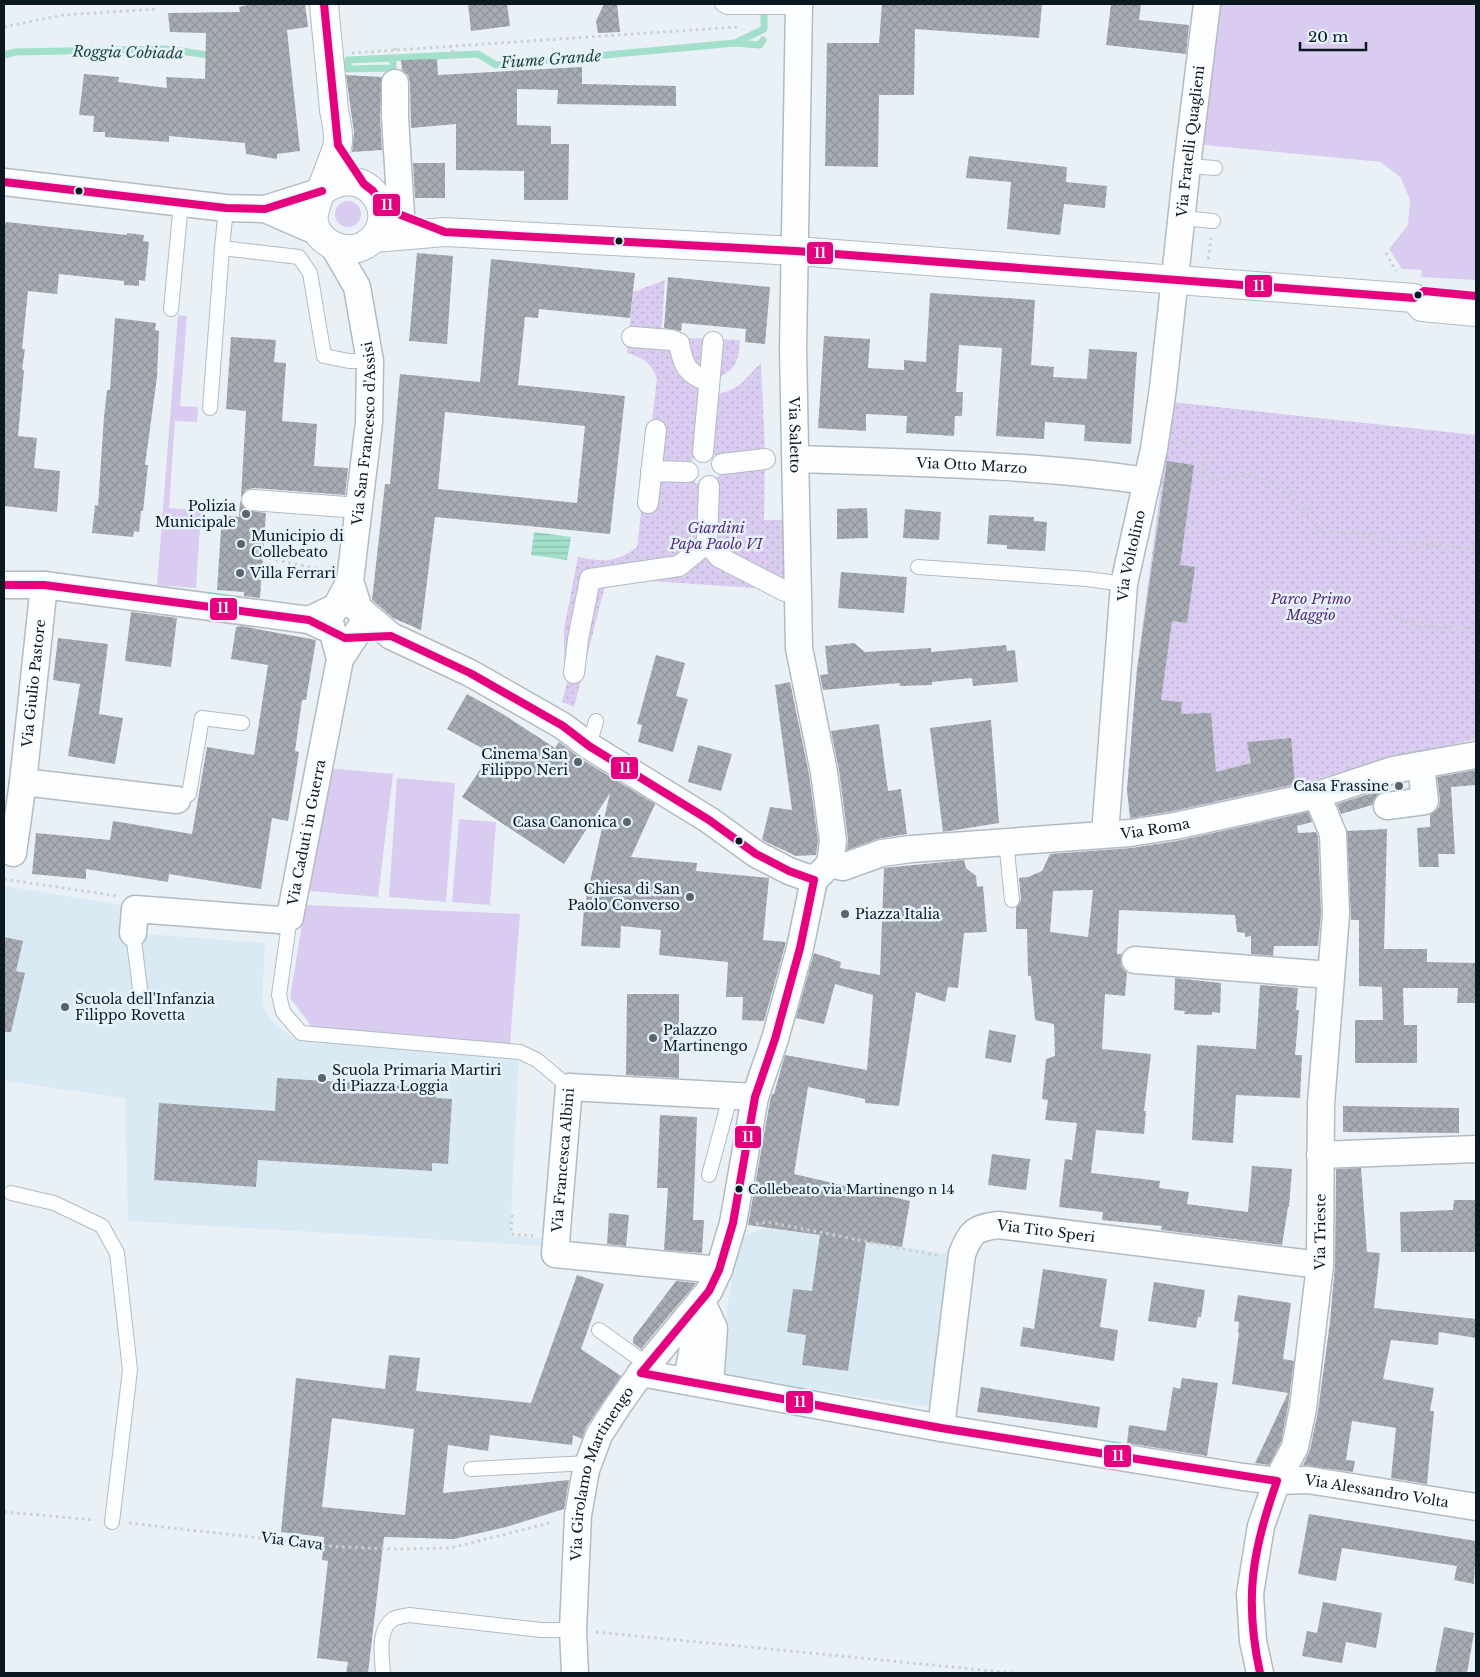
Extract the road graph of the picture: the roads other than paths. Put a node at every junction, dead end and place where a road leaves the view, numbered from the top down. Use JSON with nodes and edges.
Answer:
{"nodes":[{"id":1,"x":324,"y":4,"type":"edge"},
{"id":2,"x":722,"y":4,"type":"edge"},
{"id":3,"x":1207,"y":4,"type":"edge"},
{"id":4,"x":790,"y":6,"type":"edge"},
{"id":5,"x":395,"y":72,"type":"road end"},
{"id":6,"x":338,"y":144,"type":"junction"},
{"id":7,"x":1187,"y":166,"type":"junction"},
{"id":8,"x":1215,"y":168,"type":"dead end"},
{"id":9,"x":4,"y":182,"type":"edge"},
{"id":10,"x":322,"y":191,"type":"junction"},
{"id":11,"x":381,"y":200,"type":"junction"},
{"id":12,"x":182,"y":203,"type":"junction"},
{"id":13,"x":226,"y":208,"type":"junction"},
{"id":14,"x":265,"y":209,"type":"junction"},
{"id":15,"x":1182,"y":218,"type":"junction"},
{"id":16,"x":1212,"y":221,"type":"dead end"},
{"id":17,"x":445,"y":232,"type":"junction"},
{"id":18,"x":374,"y":238,"type":"junction"},
{"id":19,"x":326,"y":240,"type":"junction"},
{"id":20,"x":222,"y":248,"type":"junction"},
{"id":21,"x":796,"y":250,"type":"junction"},
{"id":22,"x":1175,"y":280,"type":"junction"},
{"id":23,"x":357,"y":287,"type":"junction"},
{"id":24,"x":1476,"y":296,"type":"edge"},
{"id":25,"x":1414,"y":298,"type":"junction"},
{"id":26,"x":171,"y":309,"type":"dead end"},
{"id":27,"x":1476,"y":312,"type":"edge"},
{"id":28,"x":632,"y":337,"type":"dead end"},
{"id":29,"x":713,"y":342,"type":"dead end"},
{"id":30,"x":370,"y":362,"type":"junction"},
{"id":31,"x":709,"y":381,"type":"junction"},
{"id":32,"x":210,"y":408,"type":"dead end"},
{"id":33,"x":656,"y":430,"type":"dead end"},
{"id":34,"x":703,"y":452,"type":"dead end"},
{"id":35,"x":797,"y":458,"type":"junction"},
{"id":36,"x":765,"y":459,"type":"dead end"},
{"id":37,"x":722,"y":464,"type":"dead end"},
{"id":38,"x":651,"y":471,"type":"junction"},
{"id":39,"x":688,"y":472,"type":"dead end"},
{"id":40,"x":1147,"y":481,"type":"junction"},
{"id":41,"x":709,"y":486,"type":"dead end"},
{"id":42,"x":252,"y":500,"type":"dead end"},
{"id":43,"x":648,"y":503,"type":"dead end"},
{"id":44,"x":359,"y":508,"type":"junction"},
{"id":45,"x":708,"y":543,"type":"junction"},
{"id":46,"x":918,"y":567,"type":"dead end"},
{"id":47,"x":1124,"y":584,"type":"junction"},
{"id":48,"x":4,"y":585,"type":"edge"},
{"id":49,"x":44,"y":585,"type":"junction"},
{"id":50,"x":788,"y":590,"type":"junction"},
{"id":51,"x":338,"y":621,"type":"junction"},
{"id":52,"x":574,"y":673,"type":"dead end"},
{"id":53,"x":242,"y":722,"type":"dead end"},
{"id":54,"x":1476,"y":755,"type":"edge"},
{"id":55,"x":1421,"y":765,"type":"junction"},
{"id":56,"x":23,"y":782,"type":"junction"},
{"id":57,"x":1317,"y":796,"type":"junction"},
{"id":58,"x":177,"y":800,"type":"joint"},
{"id":59,"x":1387,"y":806,"type":"dead end"},
{"id":60,"x":1105,"y":834,"type":"junction"},
{"id":61,"x":1006,"y":841,"type":"junction"},
{"id":62,"x":13,"y":853,"type":"dead end"},
{"id":63,"x":822,"y":872,"type":"junction"},
{"id":64,"x":1012,"y":900,"type":"dead end"},
{"id":65,"x":290,"y":917,"type":"junction"},
{"id":66,"x":134,"y":921,"type":"joint"},
{"id":67,"x":1135,"y":960,"type":"dead end"},
{"id":68,"x":1330,"y":975,"type":"junction"},
{"id":69,"x":143,"y":1013,"type":"dead end"},
{"id":70,"x":569,"y":1088,"type":"junction"},
{"id":71,"x":742,"y":1097,"type":"junction"},
{"id":72,"x":1476,"y":1149,"type":"edge"},
{"id":73,"x":1320,"y":1155,"type":"junction"},
{"id":74,"x":709,"y":1174,"type":"dead end"},
{"id":75,"x":12,"y":1193,"type":"dead end"},
{"id":76,"x":1320,"y":1266,"type":"junction"},
{"id":77,"x":719,"y":1270,"type":"junction"},
{"id":78,"x":701,"y":1300,"type":"junction"},
{"id":79,"x":599,"y":1330,"type":"dead end"},
{"id":80,"x":644,"y":1369,"type":"junction"},
{"id":81,"x":698,"y":1383,"type":"junction"},
{"id":82,"x":941,"y":1428,"type":"junction"},
{"id":83,"x":589,"y":1462,"type":"junction"},
{"id":84,"x":472,"y":1469,"type":"dead end"},
{"id":85,"x":1277,"y":1481,"type":"junction"},
{"id":86,"x":1476,"y":1507,"type":"edge"},
{"id":87,"x":112,"y":1522,"type":"road end"},
{"id":88,"x":572,"y":1630,"type":"junction"},
{"id":89,"x":383,"y":1673,"type":"edge"},
{"id":90,"x":575,"y":1673,"type":"edge"},
{"id":91,"x":1260,"y":1673,"type":"edge"}],
"edges":[{"from":1,"to":6,"type":"street","name":"Via San Francesco d'Assisi"},
{"from":2,"to":4,"type":"lane"},
{"from":3,"to":7,"type":"street","name":"Via Fratelli Quaglieni"},
{"from":4,"to":21,"type":"street","name":"Via Saletto"},
{"from":5,"to":11,"type":"street"},
{"from":6,"to":10,"type":"street","name":"Via San Francesco d'Assisi"},
{"from":6,"to":11,"type":"street","name":"Via San Francesco d'Assisi"},
{"from":7,"to":8,"type":"lane"},
{"from":7,"to":15,"type":"street","name":"Via Fratelli Quaglieni"},
{"from":9,"to":12,"type":"street"},
{"from":10,"to":11,"type":"street"},
{"from":10,"to":14,"type":"street"},
{"from":10,"to":19,"type":"street","name":"Via San Francesco d'Assisi"},
{"from":11,"to":17,"type":"street"},
{"from":11,"to":18,"type":"street","name":"Via San Francesco d'Assisi"},
{"from":12,"to":13,"type":"street"},
{"from":12,"to":26,"type":"lane"},
{"from":13,"to":14,"type":"street"},
{"from":13,"to":20,"type":"lane"},
{"from":14,"to":19,"type":"street"},
{"from":15,"to":16,"type":"lane"},
{"from":15,"to":22,"type":"street","name":"Via Fratelli Quaglieni"},
{"from":17,"to":18,"type":"street"},
{"from":17,"to":21,"type":"street"},
{"from":18,"to":19,"type":"street"},
{"from":18,"to":23,"type":"street","name":"Via San Francesco d'Assisi"},
{"from":19,"to":23,"type":"street","name":"Via San Francesco d'Assisi"},
{"from":20,"to":30,"type":"lane"},
{"from":20,"to":32,"type":"lane"},
{"from":21,"to":22,"type":"street"},
{"from":21,"to":35,"type":"street","name":"Via Saletto"},
{"from":22,"to":25,"type":"street"},
{"from":22,"to":40,"type":"street","name":"Via Voltolino"},
{"from":23,"to":30,"type":"street","name":"Via San Francesco d'Assisi"},
{"from":24,"to":25,"type":"street"},
{"from":25,"to":27,"type":"street"},
{"from":28,"to":31,"type":"street"},
{"from":29,"to":31,"type":"street"},
{"from":30,"to":44,"type":"street","name":"Via San Francesco d'Assisi"},
{"from":31,"to":34,"type":"street"},
{"from":33,"to":38,"type":"street"},
{"from":35,"to":40,"type":"street","name":"Via Otto Marzo"},
{"from":35,"to":50,"type":"street","name":"Via Saletto"},
{"from":36,"to":37,"type":"street"},
{"from":38,"to":39,"type":"street"},
{"from":38,"to":43,"type":"street"},
{"from":40,"to":47,"type":"street","name":"Via Voltolino"},
{"from":41,"to":45,"type":"street"},
{"from":42,"to":44,"type":"street"},
{"from":44,"to":51,"type":"street","name":"Via San Francesco d'Assisi"},
{"from":45,"to":50,"type":"street"},
{"from":45,"to":52,"type":"street"},
{"from":46,"to":47,"type":"lane"},
{"from":47,"to":60,"type":"street","name":"Via Voltolino"},
{"from":48,"to":49,"type":"street"},
{"from":49,"to":51,"type":"street"},
{"from":49,"to":56,"type":"street","name":"Via Giulio Pastore"},
{"from":50,"to":63,"type":"street","name":"Via Saletto"},
{"from":51,"to":63,"type":"street"},
{"from":51,"to":65,"type":"street","name":"Via Caduti in Guerra"},
{"from":53,"to":58,"type":"lane"},
{"from":54,"to":55,"type":"street","name":"Via Roma"},
{"from":55,"to":57,"type":"street","name":"Via Roma"},
{"from":55,"to":59,"type":"street"},
{"from":56,"to":58,"type":"street"},
{"from":56,"to":62,"type":"street","name":"Via Giulio Pastore"},
{"from":57,"to":60,"type":"street","name":"Via Roma"},
{"from":57,"to":68,"type":"street","name":"Via Trieste"},
{"from":60,"to":61,"type":"street","name":"Via Roma"},
{"from":61,"to":63,"type":"street","name":"Via Roma"},
{"from":61,"to":64,"type":"lane"},
{"from":63,"to":71,"type":"street","name":"Via Girolamo Martinengo"},
{"from":65,"to":66,"type":"street","name":"Via Caduti in Guerra"},
{"from":65,"to":70,"type":"lane"},
{"from":66,"to":69,"type":"lane"},
{"from":67,"to":68,"type":"street"},
{"from":68,"to":73,"type":"street","name":"Via Trieste"},
{"from":70,"to":71,"type":"street","name":"Via Francesca Albini"},
{"from":70,"to":77,"type":"street","name":"Via Francesca Albini"},
{"from":71,"to":74,"type":"lane"},
{"from":71,"to":77,"type":"street","name":"Via Girolamo Martinengo"},
{"from":72,"to":73,"type":"street"},
{"from":73,"to":76,"type":"street","name":"Via Trieste"},
{"from":75,"to":87,"type":"lane"},
{"from":76,"to":82,"type":"street","name":"Via Tito Speri"},
{"from":76,"to":85,"type":"street","name":"Via Trieste"},
{"from":77,"to":78,"type":"street","name":"Via Girolamo Martinengo"},
{"from":78,"to":80,"type":"street","name":"Via Girolamo Martinengo"},
{"from":78,"to":81,"type":"street"},
{"from":79,"to":80,"type":"lane"},
{"from":80,"to":81,"type":"street","name":"Via Alessandro Volta"},
{"from":80,"to":83,"type":"street","name":"Via Girolamo Martinengo"},
{"from":81,"to":82,"type":"street","name":"Via Alessandro Volta"},
{"from":82,"to":85,"type":"street","name":"Via Alessandro Volta"},
{"from":83,"to":84,"type":"lane"},
{"from":83,"to":88,"type":"street","name":"Via Girolamo Martinengo"},
{"from":85,"to":86,"type":"street","name":"Via Alessandro Volta"},
{"from":85,"to":91,"type":"street","name":"Via Trieste"},
{"from":88,"to":89,"type":"lane"},
{"from":88,"to":90,"type":"street","name":"Via Girolamo Martinengo"}]}
